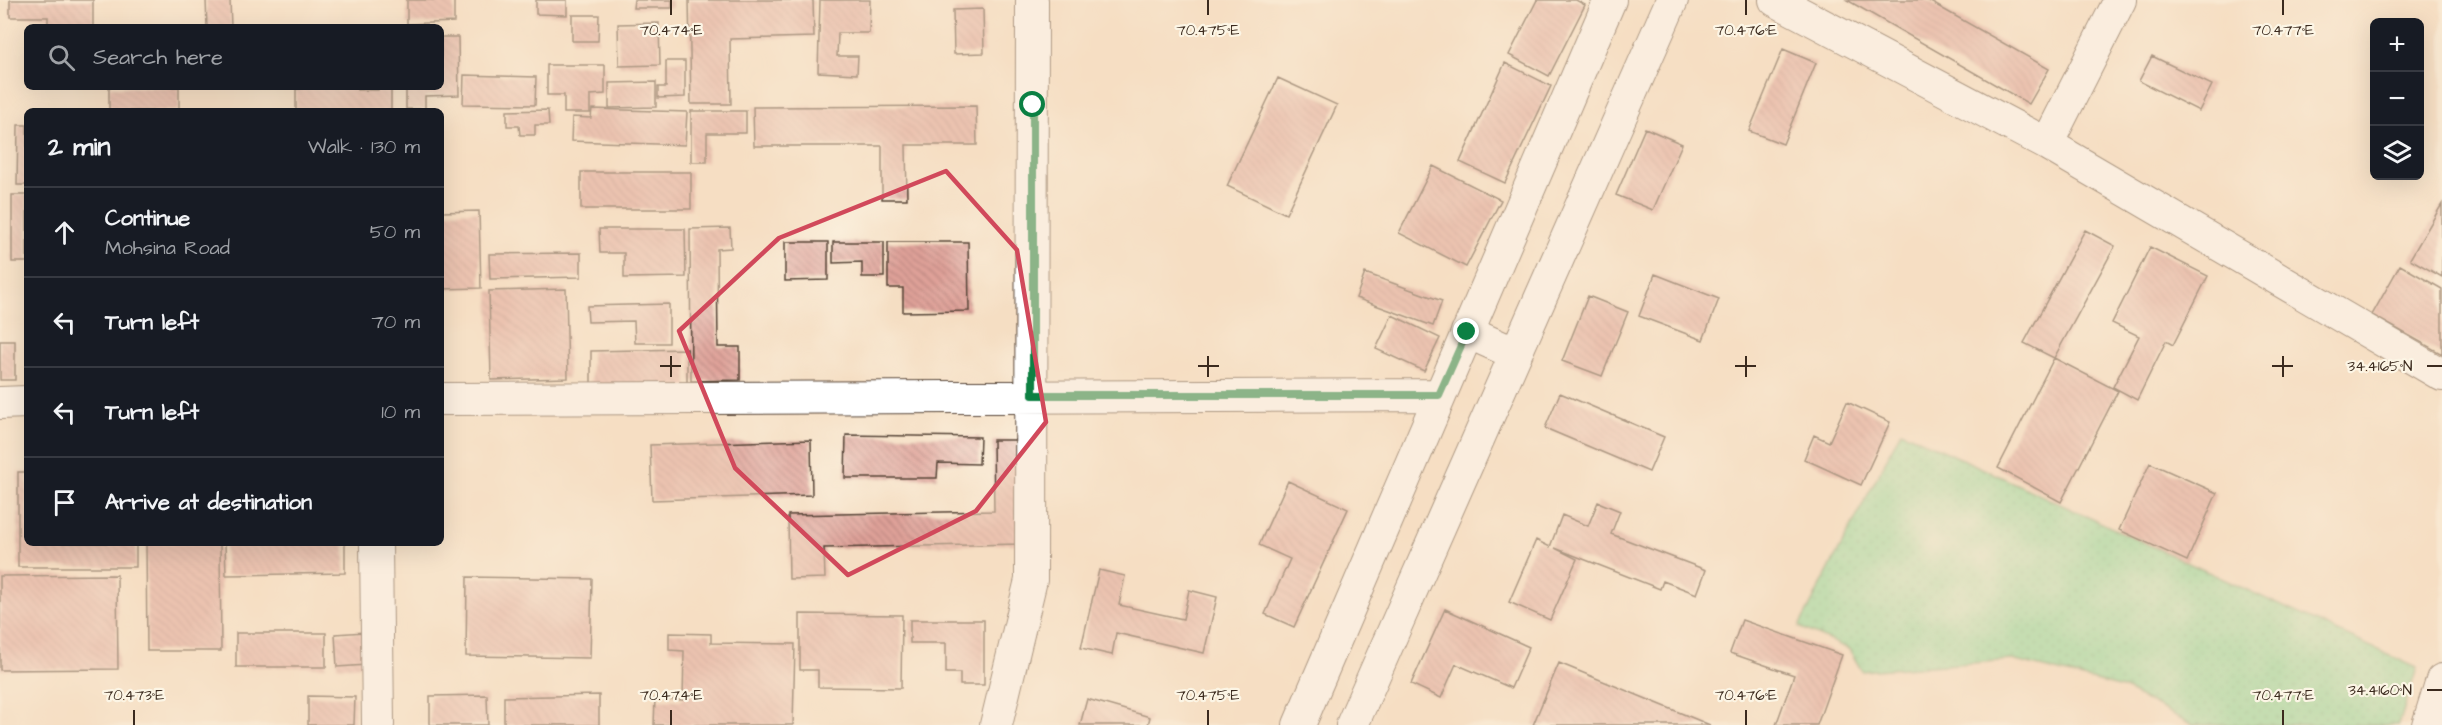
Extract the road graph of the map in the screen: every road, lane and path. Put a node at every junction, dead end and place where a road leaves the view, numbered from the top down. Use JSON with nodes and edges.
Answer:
{"nodes":[{"id":1,"x":1032,"y":0,"type":"edge"},
{"id":2,"x":1610,"y":0,"type":"edge"},
{"id":3,"x":1672,"y":0,"type":"edge"},
{"id":4,"x":1775,"y":0,"type":"edge"},
{"id":5,"x":2120,"y":0,"type":"edge"},
{"id":6,"x":2047,"y":144,"type":"junction"},
{"id":7,"x":1467,"y":332,"type":"junction"},
{"id":8,"x":1516,"y":354,"type":"junction"},
{"id":9,"x":2442,"y":375,"type":"edge"},
{"id":10,"x":1033,"y":395,"type":"junction"},
{"id":11,"x":1439,"y":395,"type":"junction"},
{"id":12,"x":444,"y":399,"type":"edge"},
{"id":13,"x":24,"y":402,"type":"edge"},
{"id":14,"x":0,"y":403,"type":"edge"},
{"id":15,"x":376,"y":546,"type":"edge"},
{"id":16,"x":1319,"y":676,"type":"junction"},
{"id":17,"x":2442,"y":680,"type":"edge"},
{"id":18,"x":1365,"y":695,"type":"junction"},
{"id":19,"x":378,"y":725,"type":"edge"},
{"id":20,"x":996,"y":725,"type":"edge"},
{"id":21,"x":1299,"y":725,"type":"edge"},
{"id":22,"x":1352,"y":725,"type":"edge"},
{"id":23,"x":2428,"y":725,"type":"edge"}],
"edges":[{"from":1,"to":10,"type":"street"},
{"from":2,"to":7,"type":"street"},
{"from":3,"to":8,"type":"street"},
{"from":4,"to":6,"type":"street"},
{"from":5,"to":6,"type":"street"},
{"from":6,"to":9,"type":"street"},
{"from":7,"to":8,"type":"street"},
{"from":7,"to":11,"type":"street"},
{"from":8,"to":18,"type":"street"},
{"from":10,"to":11,"type":"street"},
{"from":10,"to":12,"type":"street"},
{"from":10,"to":20,"type":"street"},
{"from":11,"to":16,"type":"street"},
{"from":13,"to":14,"type":"street"},
{"from":15,"to":19,"type":"street"},
{"from":16,"to":18,"type":"street"},
{"from":16,"to":21,"type":"street"},
{"from":17,"to":23,"type":"street"},
{"from":18,"to":22,"type":"street"}]}
